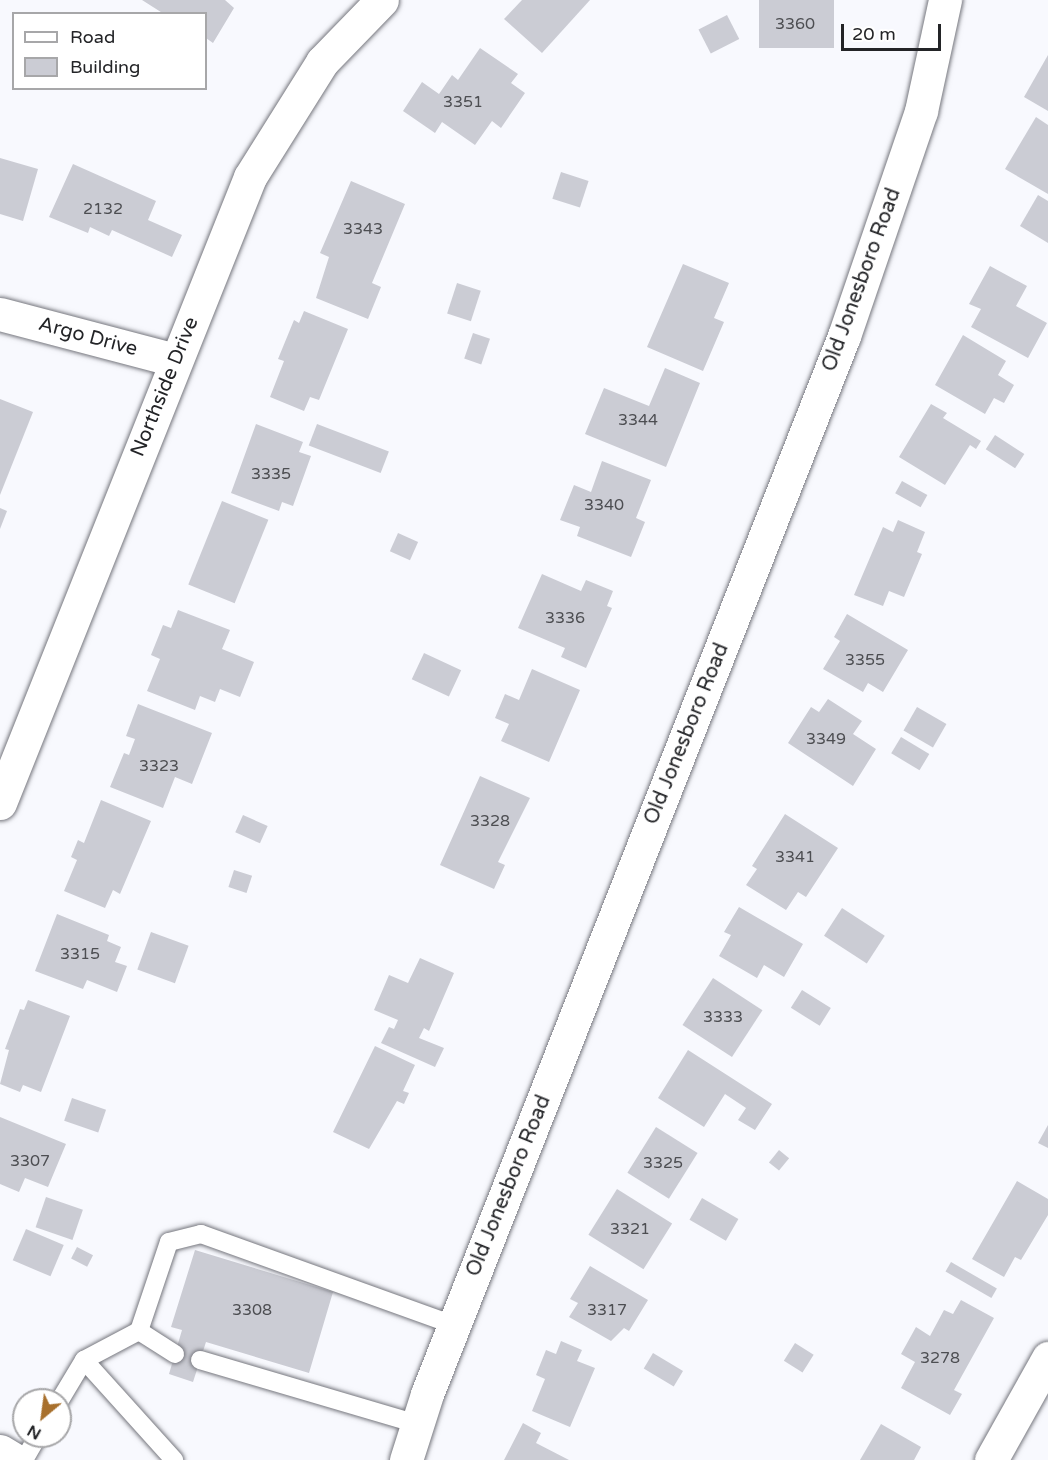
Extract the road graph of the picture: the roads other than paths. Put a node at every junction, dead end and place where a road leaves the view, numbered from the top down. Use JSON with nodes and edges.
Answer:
{"nodes":[{"id":1,"x":382,"y":0,"type":"edge"},
{"id":2,"x":945,"y":0,"type":"edge"},
{"id":3,"x":0,"y":314,"type":"edge"},
{"id":4,"x":175,"y":360,"type":"junction"},
{"id":5,"x":0,"y":803,"type":"edge"},
{"id":6,"x":454,"y":1325,"type":"junction"},
{"id":7,"x":140,"y":1331,"type":"junction"},
{"id":8,"x":175,"y":1354,"type":"dead end"},
{"id":9,"x":1048,"y":1358,"type":"edge"},
{"id":10,"x":84,"y":1360,"type":"junction"},
{"id":11,"x":200,"y":1360,"type":"dead end"},
{"id":12,"x":67,"y":1388,"type":"edge"},
{"id":13,"x":418,"y":1424,"type":"junction"},
{"id":14,"x":0,"y":1451,"type":"edge"},
{"id":15,"x":15,"y":1460,"type":"edge"},
{"id":16,"x":174,"y":1460,"type":"edge"},
{"id":17,"x":406,"y":1460,"type":"edge"},
{"id":18,"x":991,"y":1460,"type":"edge"}],
"edges":[{"from":1,"to":4,"type":"street","name":"Northside Drive"},
{"from":2,"to":6,"type":"street","name":"Old Jonesboro Road"},
{"from":3,"to":4,"type":"street","name":"Argo Drive"},
{"from":4,"to":5,"type":"street","name":"Northside Drive"},
{"from":6,"to":7,"type":"lane"},
{"from":6,"to":13,"type":"street","name":"Old Jonesboro Road"},
{"from":7,"to":8,"type":"lane"},
{"from":7,"to":10,"type":"lane"},
{"from":9,"to":18,"type":"street"},
{"from":10,"to":12,"type":"lane"},
{"from":10,"to":16,"type":"lane"},
{"from":11,"to":13,"type":"lane"},
{"from":13,"to":17,"type":"street","name":"Old Jonesboro Road"},
{"from":14,"to":15,"type":"street"}]}
